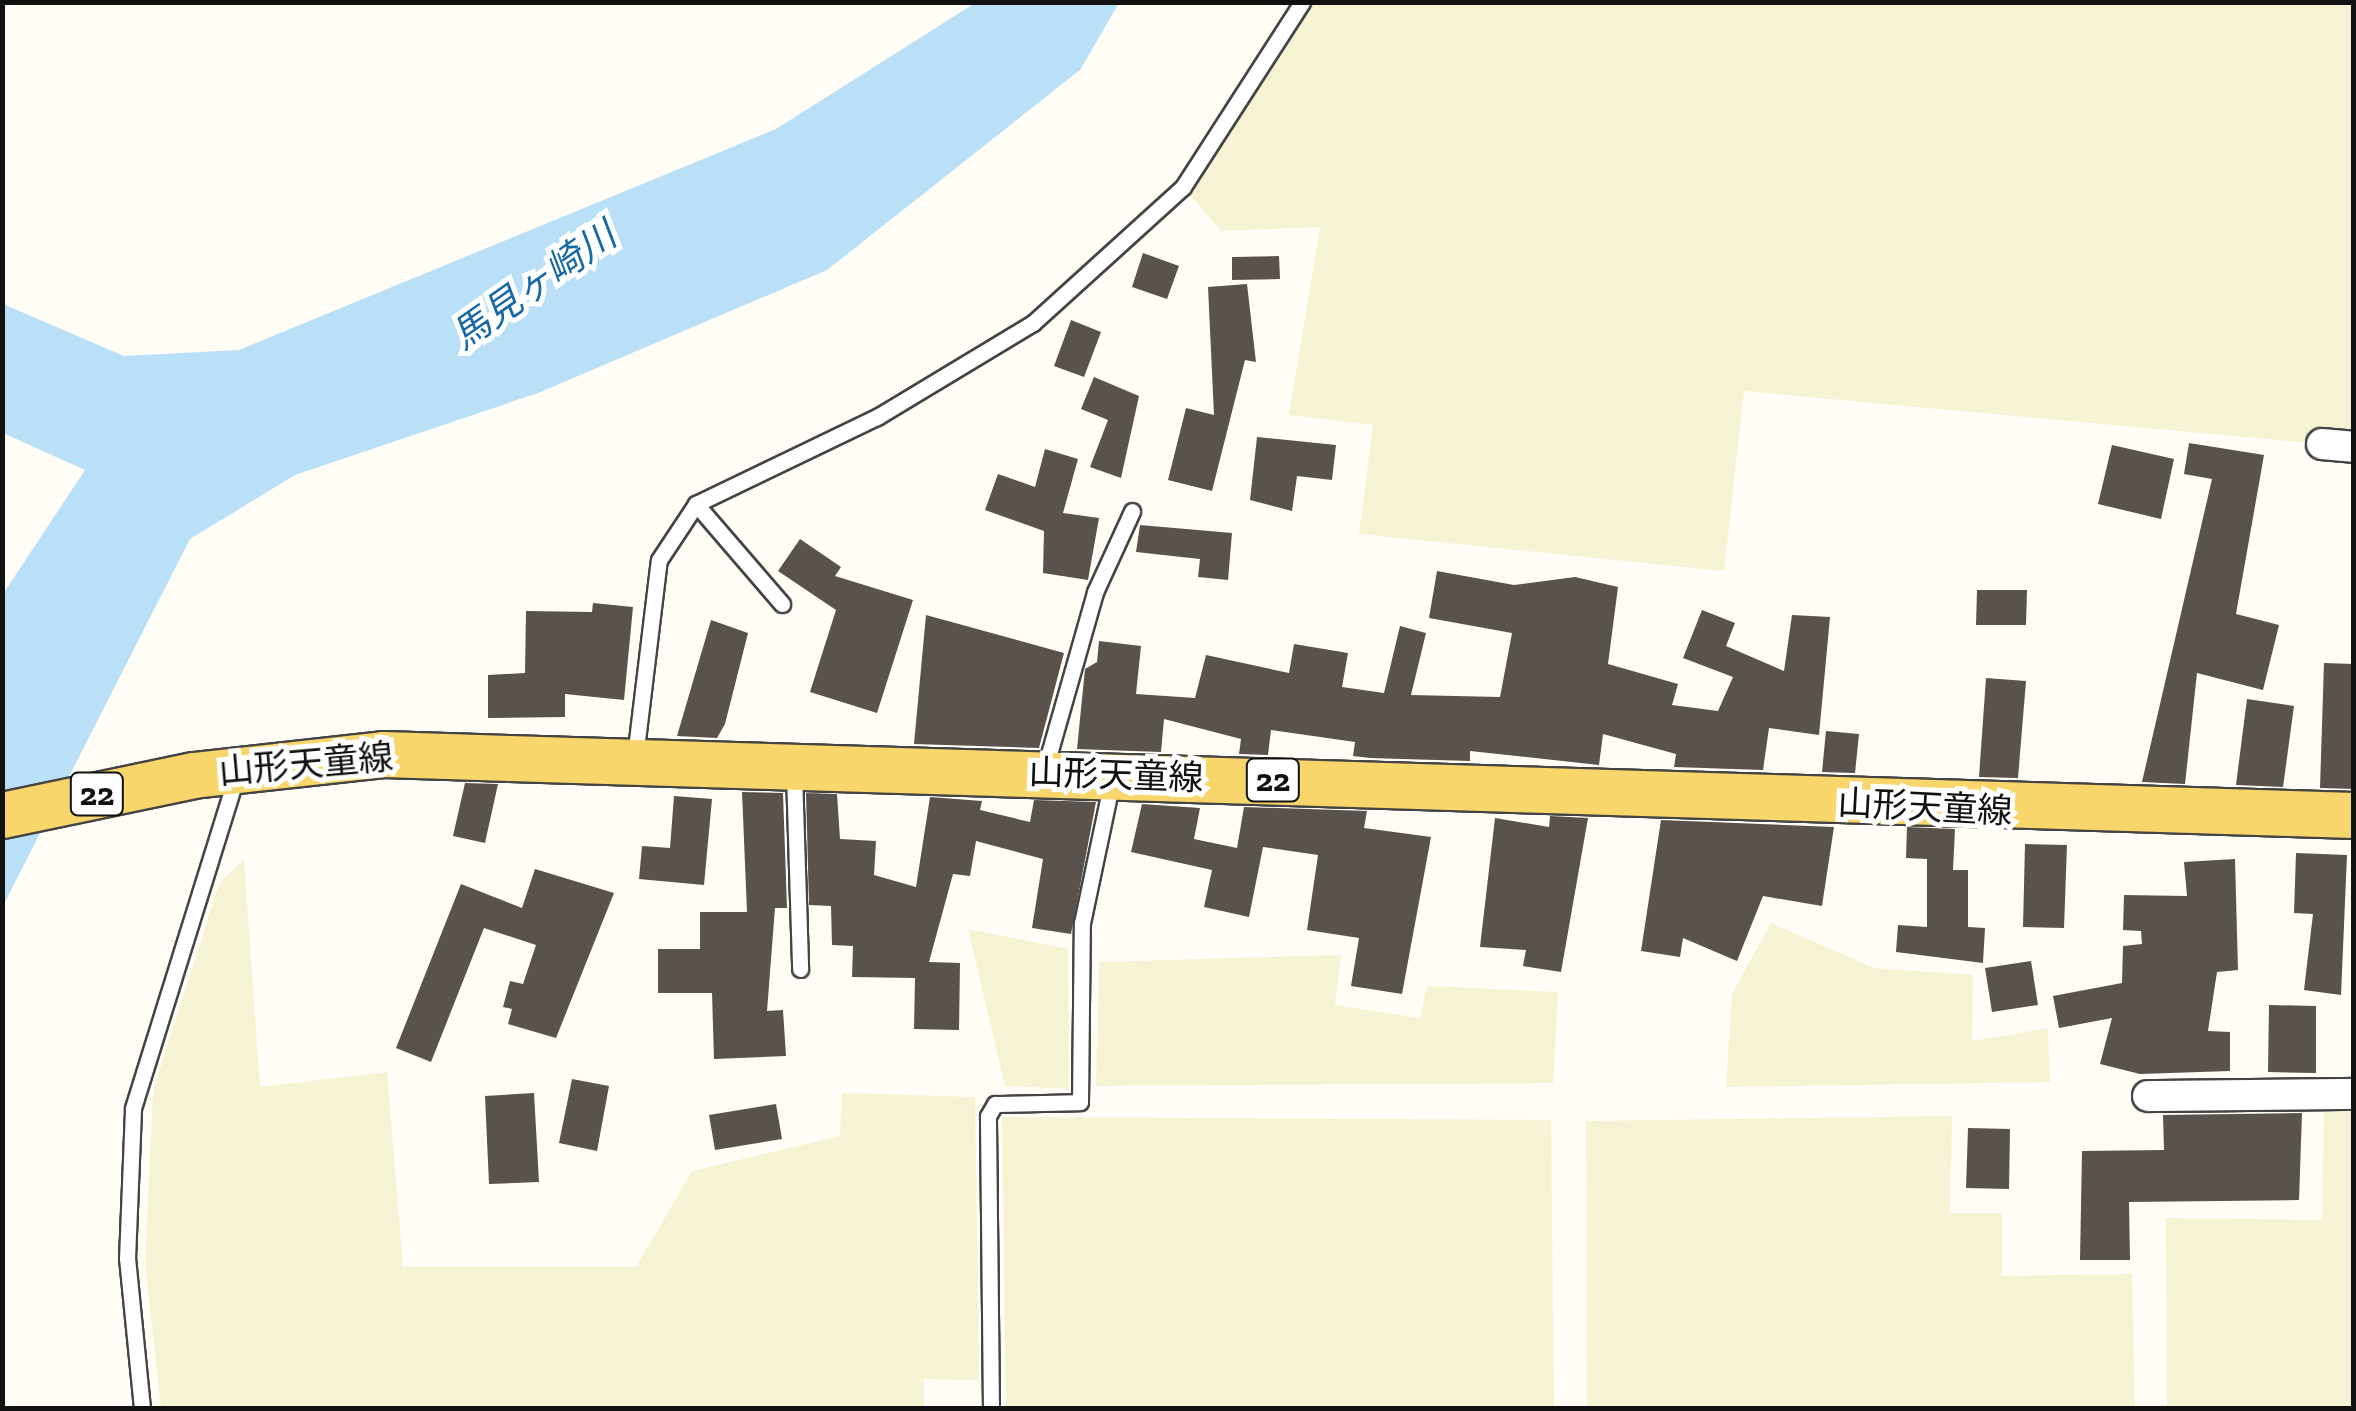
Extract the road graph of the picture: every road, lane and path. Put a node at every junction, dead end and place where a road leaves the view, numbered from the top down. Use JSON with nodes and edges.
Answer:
{"nodes":[{"id":1,"x":1302,"y":2,"type":"edge"},
{"id":2,"x":2322,"y":444,"type":"dead end"},
{"id":3,"x":2354,"y":447,"type":"edge"},
{"id":4,"x":696,"y":504,"type":"junction"},
{"id":5,"x":1132,"y":511,"type":"dead end"},
{"id":6,"x":782,"y":604,"type":"dead end"},
{"id":7,"x":635,"y":757,"type":"junction"},
{"id":8,"x":794,"y":765,"type":"junction"},
{"id":9,"x":239,"y":768,"type":"junction"},
{"id":10,"x":1044,"y":772,"type":"junction"},
{"id":11,"x":1114,"y":774,"type":"junction"},
{"id":12,"x":2,"y":814,"type":"edge"},
{"id":13,"x":2354,"y":815,"type":"edge"},
{"id":14,"x":800,"y":969,"type":"dead end"},
{"id":15,"x":2354,"y":1094,"type":"edge"},
{"id":16,"x":2148,"y":1096,"type":"dead end"},
{"id":17,"x":142,"y":1408,"type":"edge"},
{"id":18,"x":992,"y":1408,"type":"edge"}],
"edges":[{"from":1,"to":4,"type":"lane"},
{"from":2,"to":3,"type":"street"},
{"from":4,"to":6,"type":"lane"},
{"from":4,"to":7,"type":"lane"},
{"from":5,"to":10,"type":"lane"},
{"from":7,"to":8,"type":"main road","name":"山形天童線","number":"22"},
{"from":7,"to":9,"type":"main road","name":"山形天童線","number":"22"},
{"from":8,"to":10,"type":"main road","name":"山形天童線","number":"22"},
{"from":8,"to":14,"type":"lane"},
{"from":9,"to":12,"type":"main road","name":"山形天童線","number":"22"},
{"from":9,"to":17,"type":"lane"},
{"from":10,"to":11,"type":"main road","name":"山形天童線","number":"22"},
{"from":11,"to":13,"type":"main road","name":"山形天童線","number":"22"},
{"from":11,"to":18,"type":"lane"},
{"from":15,"to":16,"type":"street"}]}
